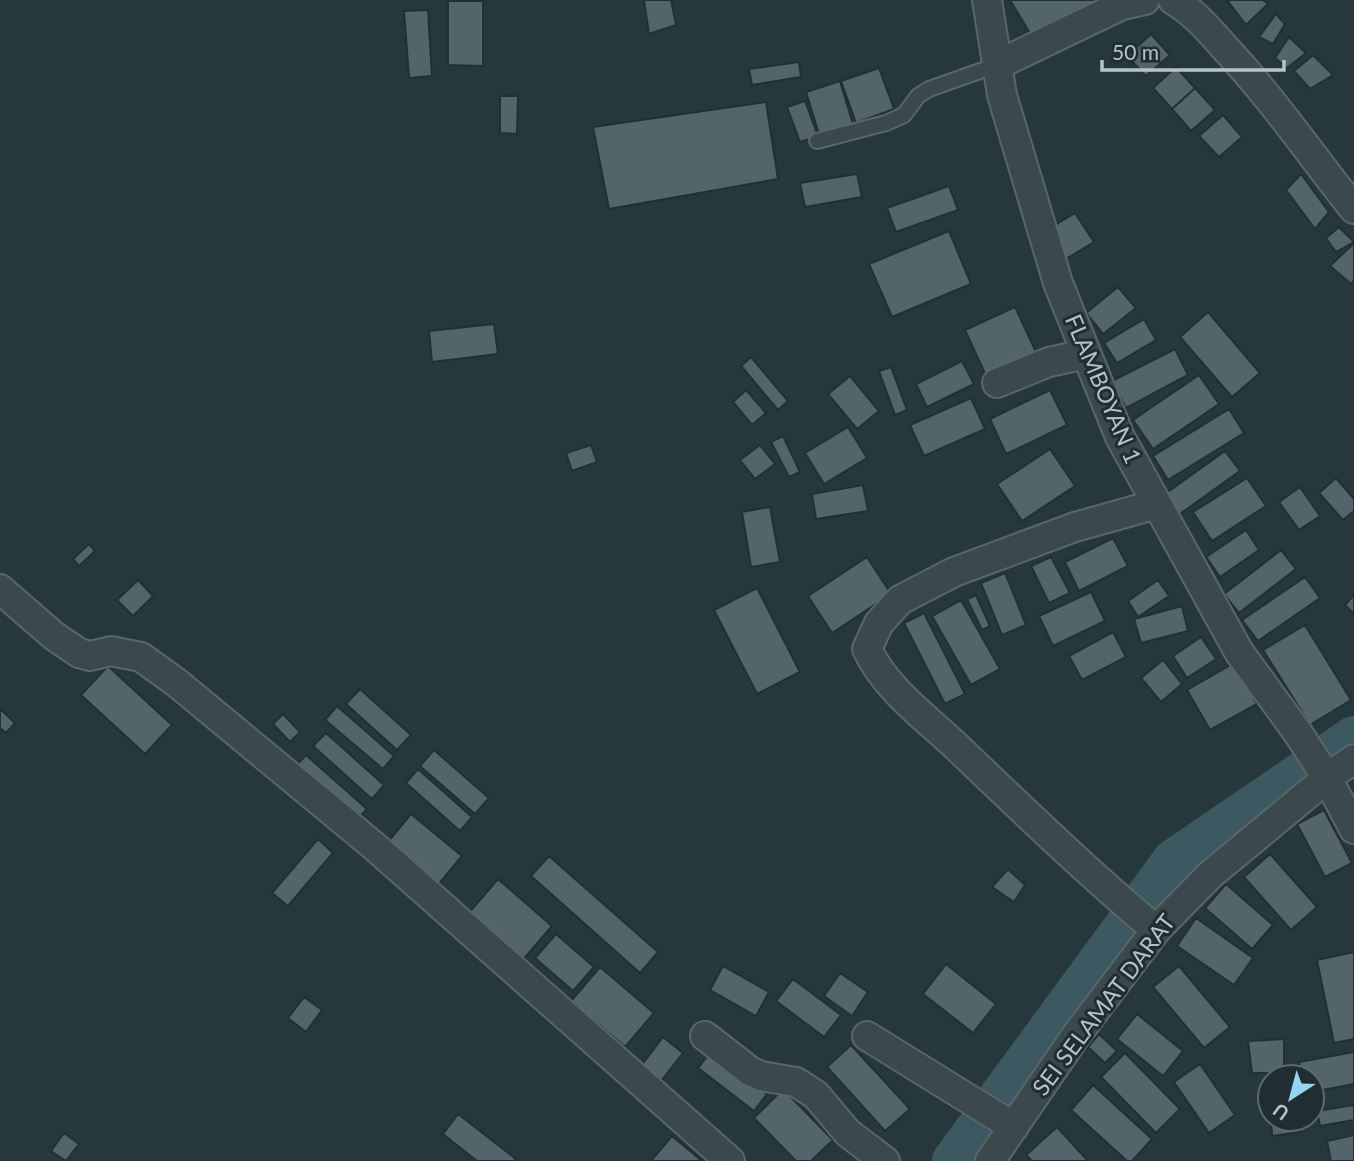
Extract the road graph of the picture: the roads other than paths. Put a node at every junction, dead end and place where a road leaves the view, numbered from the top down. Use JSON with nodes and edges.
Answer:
{"nodes":[{"id":1,"x":987,"y":0,"type":"edge"},
{"id":2,"x":1145,"y":0,"type":"edge"},
{"id":3,"x":1173,"y":0,"type":"edge"},
{"id":4,"x":997,"y":65,"type":"junction"},
{"id":5,"x":817,"y":141,"type":"dead end"},
{"id":6,"x":1354,"y":209,"type":"edge"},
{"id":7,"x":1086,"y":354,"type":"junction"},
{"id":8,"x":997,"y":383,"type":"dead end"},
{"id":9,"x":1157,"y":504,"type":"junction"},
{"id":10,"x":0,"y":589,"type":"edge"},
{"id":11,"x":1354,"y":759,"type":"edge"},
{"id":12,"x":1327,"y":778,"type":"junction"},
{"id":13,"x":1354,"y":829,"type":"edge"},
{"id":14,"x":1151,"y":925,"type":"junction"},
{"id":15,"x":705,"y":1036,"type":"dead end"},
{"id":16,"x":867,"y":1036,"type":"dead end"},
{"id":17,"x":1008,"y":1123,"type":"junction"},
{"id":18,"x":730,"y":1161,"type":"edge"},
{"id":19,"x":884,"y":1161,"type":"edge"},
{"id":20,"x":990,"y":1161,"type":"edge"}],
"edges":[{"from":1,"to":4,"type":"street","name":"FLAMBOYAN 1"},
{"from":2,"to":4,"type":"street"},
{"from":3,"to":6,"type":"street"},
{"from":4,"to":5,"type":"lane"},
{"from":4,"to":7,"type":"street","name":"FLAMBOYAN 1"},
{"from":7,"to":8,"type":"street"},
{"from":7,"to":9,"type":"street","name":"FLAMBOYAN 1"},
{"from":9,"to":12,"type":"street","name":"FLAMBOYAN 1"},
{"from":9,"to":14,"type":"street"},
{"from":10,"to":18,"type":"street"},
{"from":11,"to":12,"type":"street","name":"SEI SELAMAT DARAT"},
{"from":12,"to":13,"type":"street","name":"FLAMBOYAN 1"},
{"from":12,"to":14,"type":"street","name":"SEI SELAMAT DARAT"},
{"from":14,"to":17,"type":"street","name":"SEI SELAMAT DARAT"},
{"from":15,"to":19,"type":"street"},
{"from":16,"to":17,"type":"street"},
{"from":17,"to":20,"type":"street","name":"SEI SELAMAT DARAT"}]}
